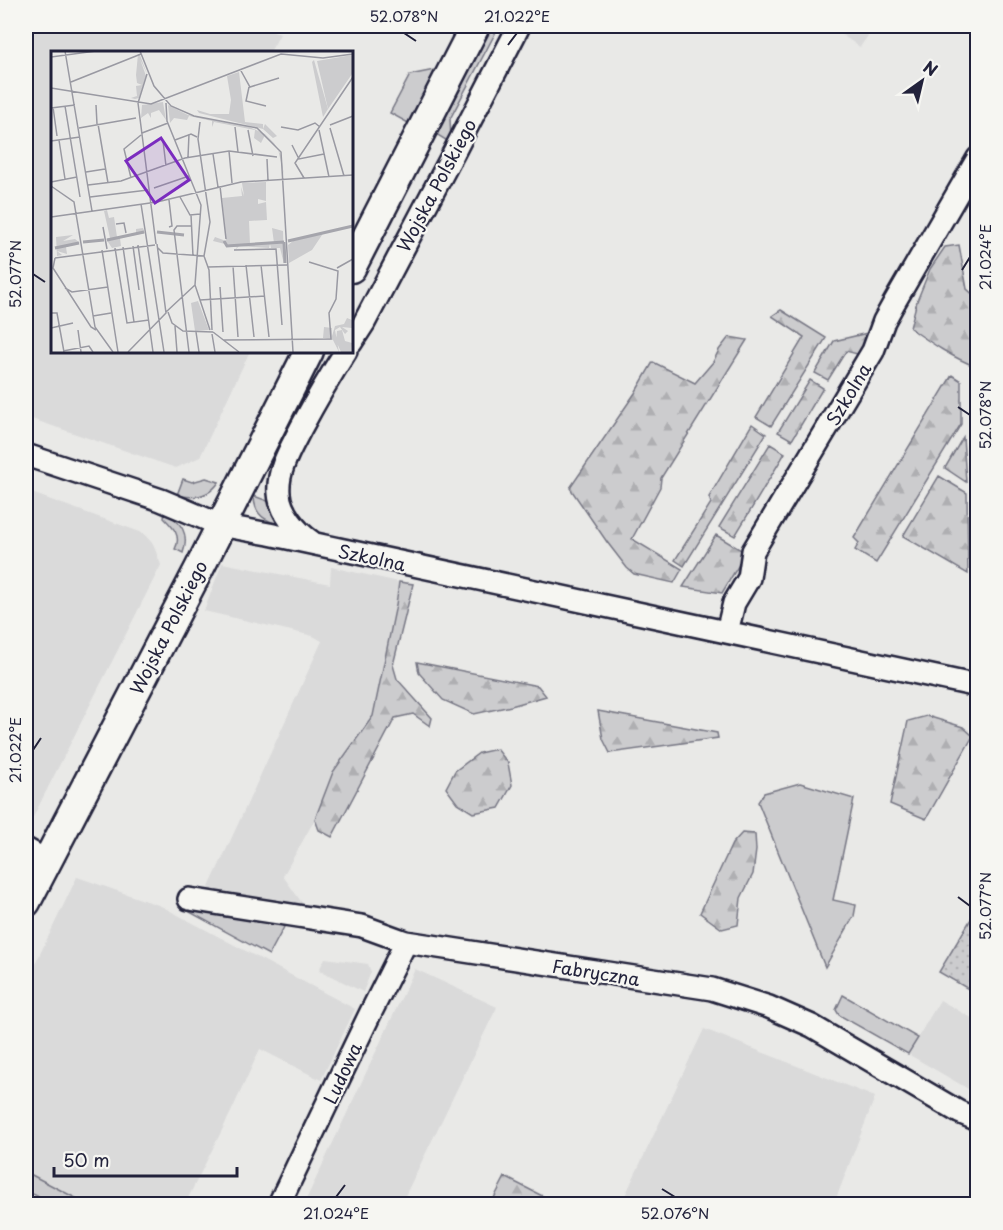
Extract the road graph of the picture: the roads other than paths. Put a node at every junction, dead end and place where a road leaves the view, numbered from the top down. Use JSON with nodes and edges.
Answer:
{"nodes":[{"id":1,"x":476,"y":26,"type":"edge"},
{"id":2,"x":519,"y":26,"type":"edge"},
{"id":3,"x":978,"y":158,"type":"edge"},
{"id":4,"x":352,"y":266,"type":"edge"},
{"id":5,"x":352,"y":341,"type":"edge"},
{"id":6,"x":308,"y":352,"type":"edge"},
{"id":7,"x":345,"y":352,"type":"edge"},
{"id":8,"x":26,"y":454,"type":"edge"},
{"id":9,"x":220,"y":525,"type":"junction"},
{"id":10,"x":315,"y":544,"type":"junction"},
{"id":11,"x":727,"y":632,"type":"junction"},
{"id":12,"x":978,"y":686,"type":"edge"},
{"id":13,"x":36,"y":855,"type":"edge"},
{"id":14,"x":189,"y":899,"type":"dead end"},
{"id":15,"x":26,"y":902,"type":"edge"},
{"id":16,"x":406,"y":942,"type":"junction"},
{"id":17,"x":978,"y":1120,"type":"edge"},
{"id":18,"x":279,"y":1204,"type":"edge"}],
"edges":[{"from":1,"to":4,"type":"street","name":"Wojska Polskiego"},
{"from":2,"to":5,"type":"street","name":"Wojska Polskiego"},
{"from":3,"to":11,"type":"street","name":"Szkolna"},
{"from":6,"to":9,"type":"street","name":"Wojska Polskiego"},
{"from":7,"to":10,"type":"street"},
{"from":8,"to":9,"type":"street","name":"Szkolna"},
{"from":9,"to":10,"type":"street","name":"Szkolna"},
{"from":9,"to":13,"type":"street","name":"Wojska Polskiego"},
{"from":10,"to":11,"type":"street","name":"Szkolna"},
{"from":11,"to":12,"type":"street","name":"Szkolna"},
{"from":13,"to":15,"type":"street","name":"Wojska Polskiego"},
{"from":14,"to":16,"type":"street","name":"Fabryczna"},
{"from":16,"to":17,"type":"street","name":"Fabryczna"},
{"from":16,"to":18,"type":"street","name":"Ludowa"}]}
